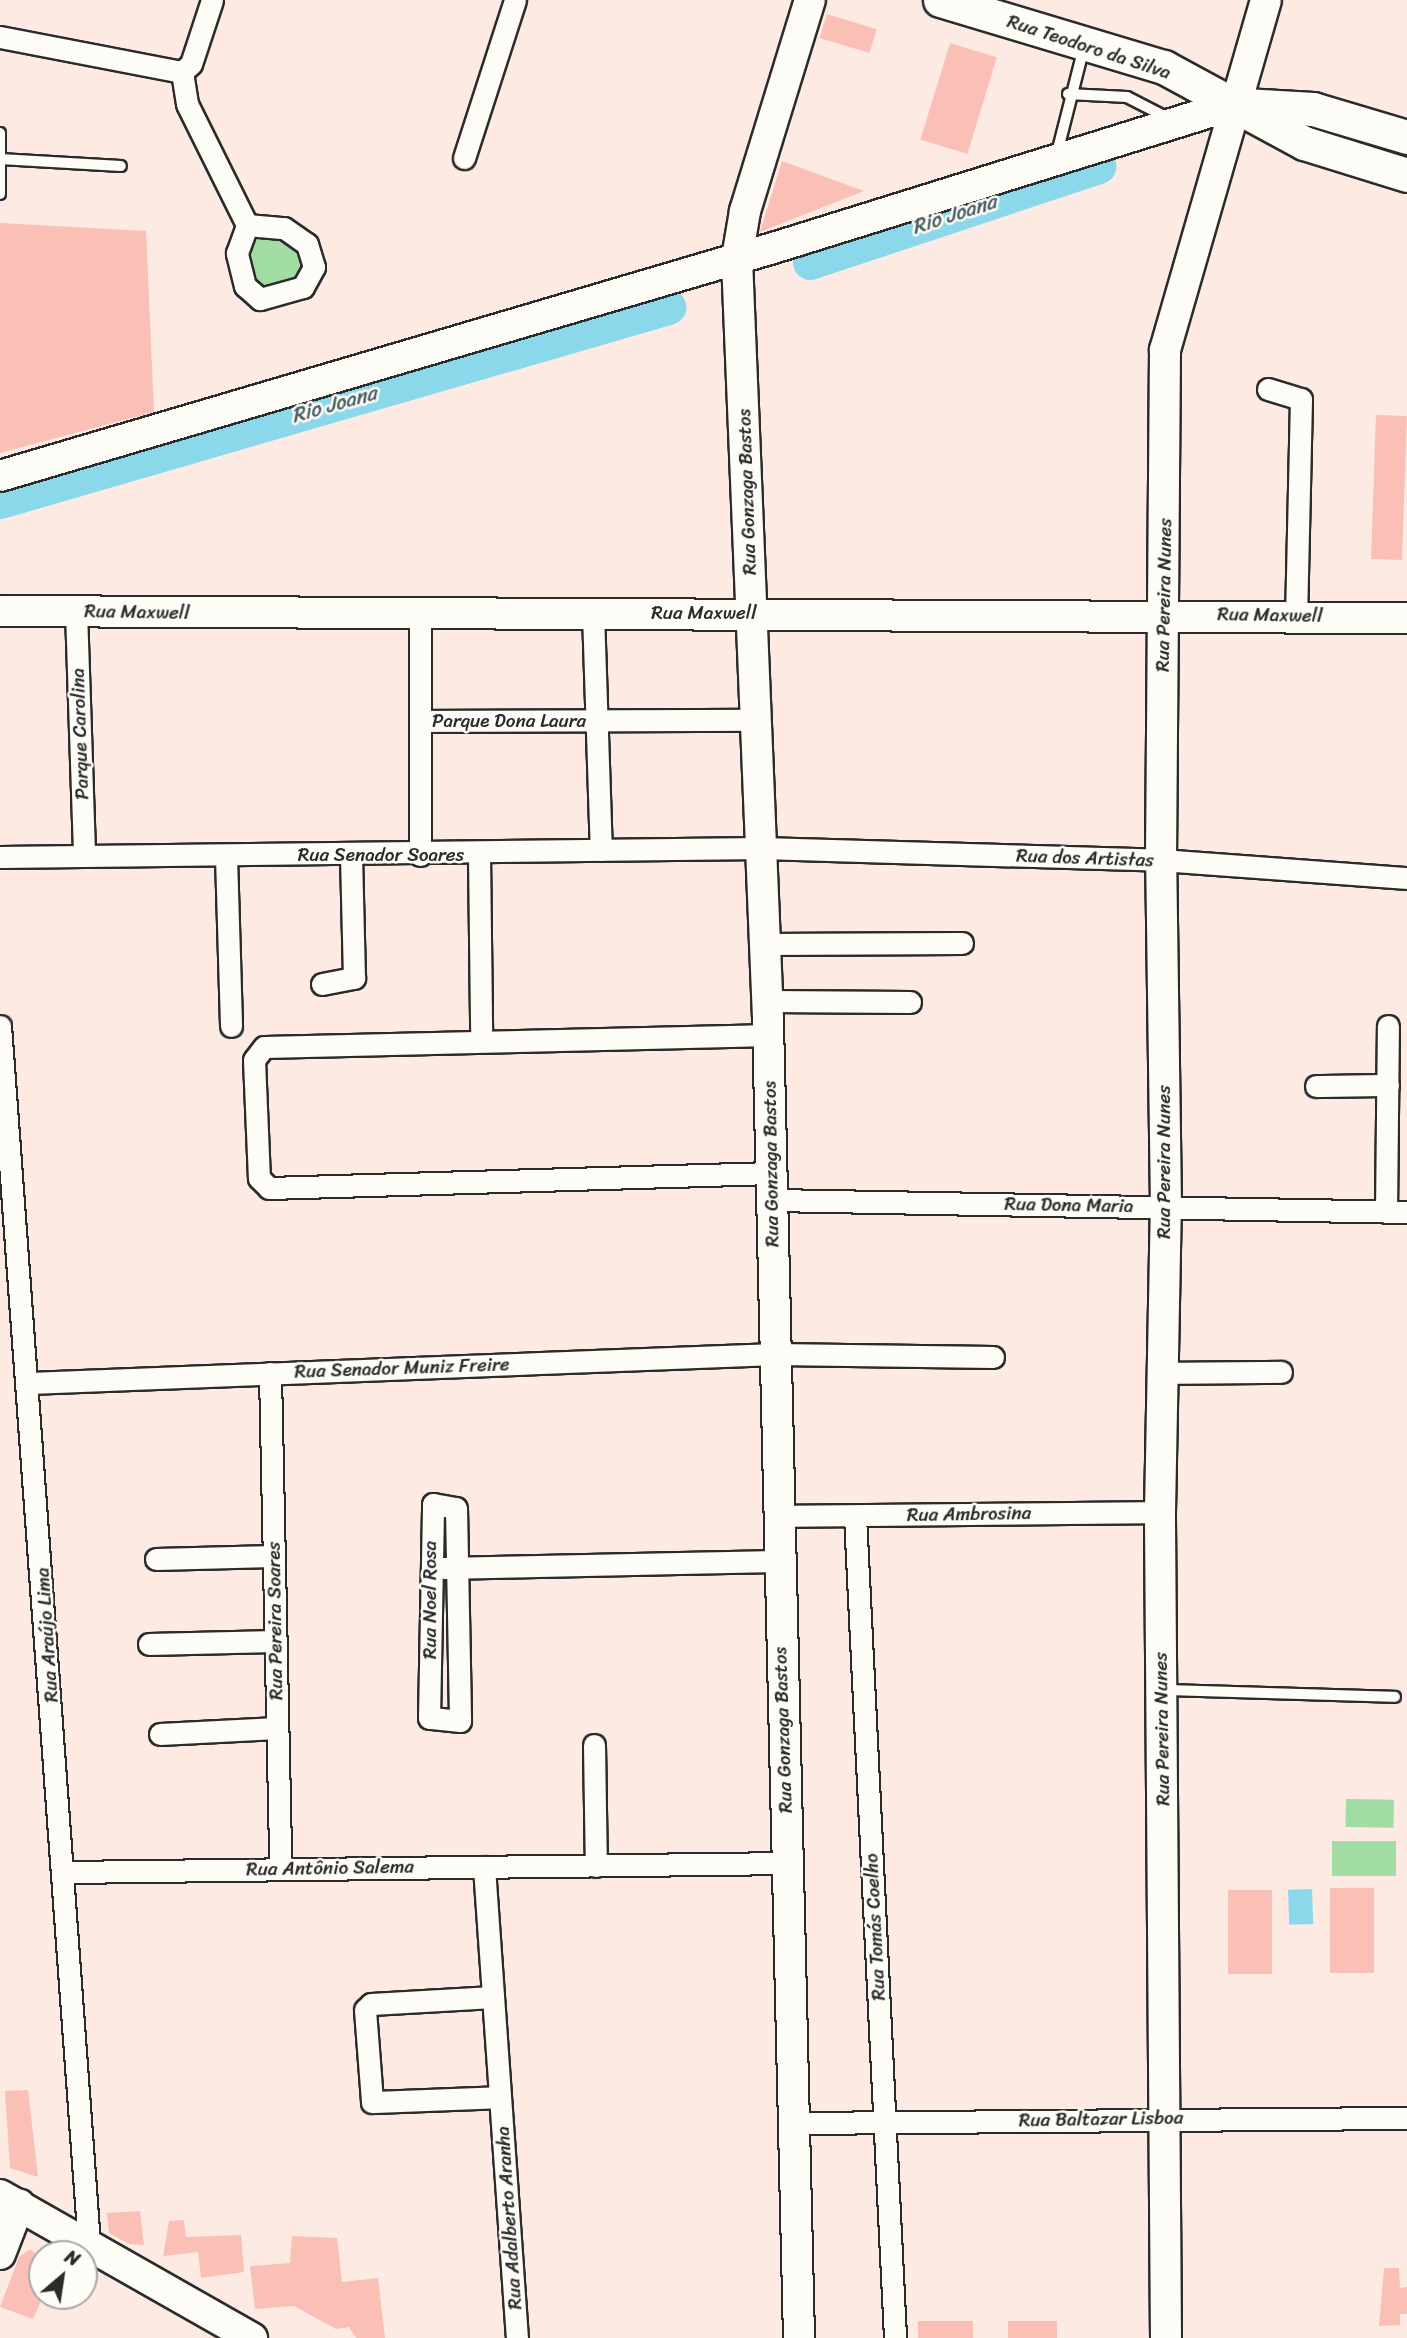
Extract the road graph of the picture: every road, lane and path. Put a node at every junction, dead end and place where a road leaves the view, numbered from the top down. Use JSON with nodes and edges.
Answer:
{"nodes":[{"id":1,"x":212,"y":0,"type":"edge"},
{"id":2,"x":515,"y":0,"type":"edge"},
{"id":3,"x":810,"y":0,"type":"edge"},
{"id":4,"x":940,"y":0,"type":"edge"},
{"id":5,"x":1266,"y":0,"type":"edge"},
{"id":6,"x":0,"y":37,"type":"edge"},
{"id":7,"x":1085,"y":44,"type":"junction"},
{"id":8,"x":182,"y":72,"type":"junction"},
{"id":9,"x":1068,"y":94,"type":"junction"},
{"id":10,"x":1235,"y":104,"type":"junction"},
{"id":11,"x":1176,"y":122,"type":"junction"},
{"id":12,"x":0,"y":133,"type":"edge"},
{"id":13,"x":1407,"y":137,"type":"edge"},
{"id":14,"x":464,"y":158,"type":"dead end"},
{"id":15,"x":0,"y":159,"type":"edge"},
{"id":16,"x":1055,"y":160,"type":"junction"},
{"id":17,"x":121,"y":166,"type":"dead end"},
{"id":18,"x":1407,"y":175,"type":"edge"},
{"id":19,"x":0,"y":194,"type":"edge"},
{"id":20,"x":247,"y":225,"type":"dead end"},
{"id":21,"x":737,"y":258,"type":"junction"},
{"id":22,"x":1268,"y":389,"type":"dead end"},
{"id":23,"x":0,"y":476,"type":"edge"},
{"id":24,"x":0,"y":611,"type":"edge"},
{"id":25,"x":76,"y":611,"type":"junction"},
{"id":26,"x":752,"y":612,"type":"junction"},
{"id":27,"x":593,"y":613,"type":"junction"},
{"id":28,"x":1164,"y":613,"type":"junction"},
{"id":29,"x":420,"y":615,"type":"junction"},
{"id":30,"x":1296,"y":615,"type":"junction"},
{"id":31,"x":1407,"y":618,"type":"edge"},
{"id":32,"x":758,"y":720,"type":"junction"},
{"id":33,"x":421,"y":721,"type":"junction"},
{"id":34,"x":597,"y":721,"type":"junction"},
{"id":35,"x":762,"y":848,"type":"junction"},
{"id":36,"x":601,"y":850,"type":"junction"},
{"id":37,"x":420,"y":855,"type":"junction"},
{"id":38,"x":479,"y":855,"type":"junction"},
{"id":39,"x":84,"y":856,"type":"junction"},
{"id":40,"x":226,"y":856,"type":"junction"},
{"id":41,"x":351,"y":856,"type":"junction"},
{"id":42,"x":0,"y":858,"type":"edge"},
{"id":43,"x":1161,"y":860,"type":"junction"},
{"id":44,"x":1407,"y":878,"type":"edge"},
{"id":45,"x":962,"y":943,"type":"dead end"},
{"id":46,"x":765,"y":944,"type":"junction"},
{"id":47,"x":322,"y":984,"type":"dead end"},
{"id":48,"x":767,"y":1001,"type":"junction"},
{"id":49,"x":910,"y":1002,"type":"dead end"},
{"id":50,"x":0,"y":1026,"type":"edge"},
{"id":51,"x":231,"y":1026,"type":"dead end"},
{"id":52,"x":1388,"y":1026,"type":"dead end"},
{"id":53,"x":481,"y":1030,"type":"dead end"},
{"id":54,"x":768,"y":1035,"type":"junction"},
{"id":55,"x":1388,"y":1085,"type":"junction"},
{"id":56,"x":1316,"y":1086,"type":"dead end"},
{"id":57,"x":773,"y":1186,"type":"junction"},
{"id":58,"x":1166,"y":1207,"type":"junction"},
{"id":59,"x":1397,"y":1212,"type":"edge"},
{"id":60,"x":775,"y":1354,"type":"junction"},
{"id":61,"x":993,"y":1357,"type":"dead end"},
{"id":62,"x":1281,"y":1372,"type":"dead end"},
{"id":63,"x":270,"y":1373,"type":"junction"},
{"id":64,"x":1163,"y":1373,"type":"junction"},
{"id":65,"x":29,"y":1383,"type":"junction"},
{"id":66,"x":1160,"y":1512,"type":"junction"},
{"id":67,"x":777,"y":1516,"type":"junction"},
{"id":68,"x":855,"y":1516,"type":"junction"},
{"id":69,"x":274,"y":1556,"type":"junction"},
{"id":70,"x":156,"y":1559,"type":"dead end"},
{"id":71,"x":778,"y":1561,"type":"junction"},
{"id":72,"x":455,"y":1567,"type":"junction"},
{"id":73,"x":429,"y":1569,"type":"junction"},
{"id":74,"x":275,"y":1641,"type":"junction"},
{"id":75,"x":149,"y":1644,"type":"dead end"},
{"id":76,"x":1161,"y":1690,"type":"junction"},
{"id":77,"x":1395,"y":1697,"type":"dead end"},
{"id":78,"x":277,"y":1728,"type":"junction"},
{"id":79,"x":160,"y":1734,"type":"dead end"},
{"id":80,"x":594,"y":1745,"type":"dead end"},
{"id":81,"x":788,"y":1863,"type":"junction"},
{"id":82,"x":596,"y":1866,"type":"junction"},
{"id":83,"x":484,"y":1867,"type":"junction"},
{"id":84,"x":280,"y":1868,"type":"junction"},
{"id":85,"x":64,"y":1872,"type":"junction"},
{"id":86,"x":493,"y":1997,"type":"junction"},
{"id":87,"x":500,"y":2097,"type":"junction"},
{"id":88,"x":1166,"y":2118,"type":"junction"},
{"id":89,"x":1407,"y":2118,"type":"edge"},
{"id":90,"x":884,"y":2121,"type":"junction"},
{"id":91,"x":794,"y":2123,"type":"junction"},
{"id":92,"x":9,"y":2200,"type":"edge"},
{"id":93,"x":82,"y":2240,"type":"edge"},
{"id":94,"x":89,"y":2240,"type":"edge"},
{"id":95,"x":98,"y":2249,"type":"edge"},
{"id":96,"x":0,"y":2254,"type":"edge"},
{"id":97,"x":252,"y":2338,"type":"edge"},
{"id":98,"x":517,"y":2338,"type":"edge"},
{"id":99,"x":799,"y":2338,"type":"edge"},
{"id":100,"x":895,"y":2338,"type":"edge"},
{"id":101,"x":1166,"y":2338,"type":"edge"}],
"edges":[{"from":1,"to":8,"type":"street"},
{"from":2,"to":14,"type":"street"},
{"from":3,"to":21,"type":"main road","name":"Rua Gonzaga Bastos"},
{"from":4,"to":7,"type":"main road","name":"Rua Teodoro da Silva"},
{"from":5,"to":10,"type":"main road","name":"Rua Pereira Nunes"},
{"from":6,"to":8,"type":"street"},
{"from":7,"to":9,"type":"lane"},
{"from":7,"to":10,"type":"main road","name":"Rua Teodoro da Silva"},
{"from":8,"to":20,"type":"street"},
{"from":9,"to":11,"type":"lane"},
{"from":9,"to":16,"type":"lane"},
{"from":10,"to":11,"type":"main road"},
{"from":10,"to":13,"type":"main road"},
{"from":10,"to":18,"type":"main road","name":"Rua Teodoro da Silva"},
{"from":10,"to":28,"type":"main road","name":"Rua Pereira Nunes"},
{"from":11,"to":16,"type":"main road"},
{"from":12,"to":15,"type":"lane"},
{"from":15,"to":17,"type":"lane"},
{"from":15,"to":19,"type":"lane"},
{"from":16,"to":21,"type":"main road"},
{"from":21,"to":23,"type":"main road"},
{"from":21,"to":26,"type":"main road","name":"Rua Gonzaga Bastos"},
{"from":22,"to":30,"type":"street"},
{"from":24,"to":25,"type":"main road","name":"Rua Maxwell"},
{"from":25,"to":29,"type":"main road","name":"Rua Maxwell"},
{"from":25,"to":39,"type":"street","name":"Parque Carolina"},
{"from":26,"to":27,"type":"main road","name":"Rua Maxwell"},
{"from":26,"to":28,"type":"main road","name":"Rua Maxwell"},
{"from":26,"to":32,"type":"main road","name":"Rua Gonzaga Bastos"},
{"from":27,"to":29,"type":"main road","name":"Rua Maxwell"},
{"from":27,"to":34,"type":"street","name":"Parque Dona Laura"},
{"from":28,"to":30,"type":"main road","name":"Rua Maxwell"},
{"from":28,"to":43,"type":"main road","name":"Rua Pereira Nunes"},
{"from":29,"to":33,"type":"street","name":"Parque Dona Laura"},
{"from":30,"to":31,"type":"main road","name":"Rua Maxwell"},
{"from":32,"to":34,"type":"street","name":"Parque Dona Laura"},
{"from":32,"to":35,"type":"main road","name":"Rua Gonzaga Bastos"},
{"from":33,"to":34,"type":"street","name":"Parque Dona Laura"},
{"from":33,"to":37,"type":"street","name":"Parque Dona Laura"},
{"from":34,"to":36,"type":"street","name":"Parque Dona Laura"},
{"from":35,"to":36,"type":"street","name":"Rua Senador Soares"},
{"from":35,"to":43,"type":"street","name":"Rua dos Artistas"},
{"from":35,"to":46,"type":"main road","name":"Rua Gonzaga Bastos"},
{"from":36,"to":38,"type":"street","name":"Rua Senador Soares"},
{"from":37,"to":38,"type":"street","name":"Rua Senador Soares"},
{"from":37,"to":41,"type":"street","name":"Rua Senador Soares"},
{"from":38,"to":53,"type":"street"},
{"from":39,"to":40,"type":"street","name":"Rua Senador Soares"},
{"from":39,"to":42,"type":"street","name":"Rua Senador Soares"},
{"from":40,"to":41,"type":"street","name":"Rua Senador Soares"},
{"from":40,"to":51,"type":"street"},
{"from":41,"to":47,"type":"street"},
{"from":43,"to":44,"type":"street","name":"Rua dos Artistas"},
{"from":43,"to":58,"type":"main road","name":"Rua Pereira Nunes"},
{"from":45,"to":46,"type":"street"},
{"from":46,"to":48,"type":"main road","name":"Rua Gonzaga Bastos"},
{"from":48,"to":49,"type":"street"},
{"from":48,"to":54,"type":"main road","name":"Rua Gonzaga Bastos"},
{"from":50,"to":65,"type":"street","name":"Rua Araújo Lima"},
{"from":52,"to":55,"type":"street"},
{"from":54,"to":57,"type":"main road","name":"Rua Gonzaga Bastos"},
{"from":54,"to":57,"type":"street","name":"Rua Dona Maria"},
{"from":55,"to":56,"type":"street"},
{"from":55,"to":59,"type":"street"},
{"from":57,"to":58,"type":"street","name":"Rua Dona Maria"},
{"from":57,"to":60,"type":"main road","name":"Rua Gonzaga Bastos"},
{"from":58,"to":59,"type":"street","name":"Rua Dona Maria"},
{"from":58,"to":64,"type":"main road","name":"Rua Pereira Nunes"},
{"from":60,"to":61,"type":"street","name":"Rua Senador Muniz Freire"},
{"from":60,"to":63,"type":"street","name":"Rua Senador Muniz Freire"},
{"from":60,"to":67,"type":"main road","name":"Rua Gonzaga Bastos"},
{"from":62,"to":64,"type":"street"},
{"from":63,"to":65,"type":"street","name":"Rua Senador Muniz Freire"},
{"from":63,"to":69,"type":"street","name":"Rua Pereira Soares"},
{"from":64,"to":66,"type":"main road","name":"Rua Pereira Nunes"},
{"from":65,"to":85,"type":"street","name":"Rua Araújo Lima"},
{"from":66,"to":68,"type":"street","name":"Rua Ambrosina"},
{"from":66,"to":76,"type":"main road","name":"Rua Pereira Nunes"},
{"from":67,"to":68,"type":"street","name":"Rua Ambrosina"},
{"from":67,"to":71,"type":"main road","name":"Rua Gonzaga Bastos"},
{"from":68,"to":90,"type":"street","name":"Rua Tomás Coelho"},
{"from":69,"to":70,"type":"street"},
{"from":69,"to":74,"type":"street","name":"Rua Pereira Soares"},
{"from":71,"to":72,"type":"street"},
{"from":71,"to":81,"type":"main road","name":"Rua Gonzaga Bastos"},
{"from":72,"to":73,"type":"street"},
{"from":72,"to":73,"type":"street","name":"Rua Noel Rosa"},
{"from":72,"to":73,"type":"street","name":"Rua Noel Rosa"},
{"from":74,"to":75,"type":"street"},
{"from":74,"to":78,"type":"street","name":"Rua Pereira Soares"},
{"from":76,"to":77,"type":"lane"},
{"from":76,"to":88,"type":"main road","name":"Rua Pereira Nunes"},
{"from":78,"to":79,"type":"street"},
{"from":78,"to":84,"type":"street","name":"Rua Pereira Soares"},
{"from":80,"to":82,"type":"street"},
{"from":81,"to":82,"type":"street","name":"Rua Antônio Salema"},
{"from":81,"to":91,"type":"main road","name":"Rua Gonzaga Bastos"},
{"from":82,"to":83,"type":"street","name":"Rua Antônio Salema"},
{"from":83,"to":84,"type":"street","name":"Rua Antônio Salema"},
{"from":83,"to":86,"type":"street","name":"Rua Adalberto Aranha"},
{"from":84,"to":85,"type":"street","name":"Rua Antônio Salema"},
{"from":85,"to":94,"type":"street","name":"Rua Araújo Lima"},
{"from":86,"to":87,"type":"street","name":"Rua Adalberto Aranha"},
{"from":86,"to":87,"type":"street"},
{"from":87,"to":98,"type":"street","name":"Rua Adalberto Aranha"},
{"from":88,"to":89,"type":"street","name":"Rua Baltazar Lisboa"},
{"from":88,"to":90,"type":"street","name":"Rua Baltazar Lisboa"},
{"from":88,"to":101,"type":"main road","name":"Rua Pereira Nunes"},
{"from":90,"to":91,"type":"street","name":"Rua Baltazar Lisboa"},
{"from":90,"to":100,"type":"street","name":"Rua Tomás Coelho"},
{"from":91,"to":99,"type":"main road","name":"Rua Gonzaga Bastos"},
{"from":92,"to":93,"type":"main road"},
{"from":92,"to":96,"type":"main road"},
{"from":95,"to":97,"type":"main road"}]}
